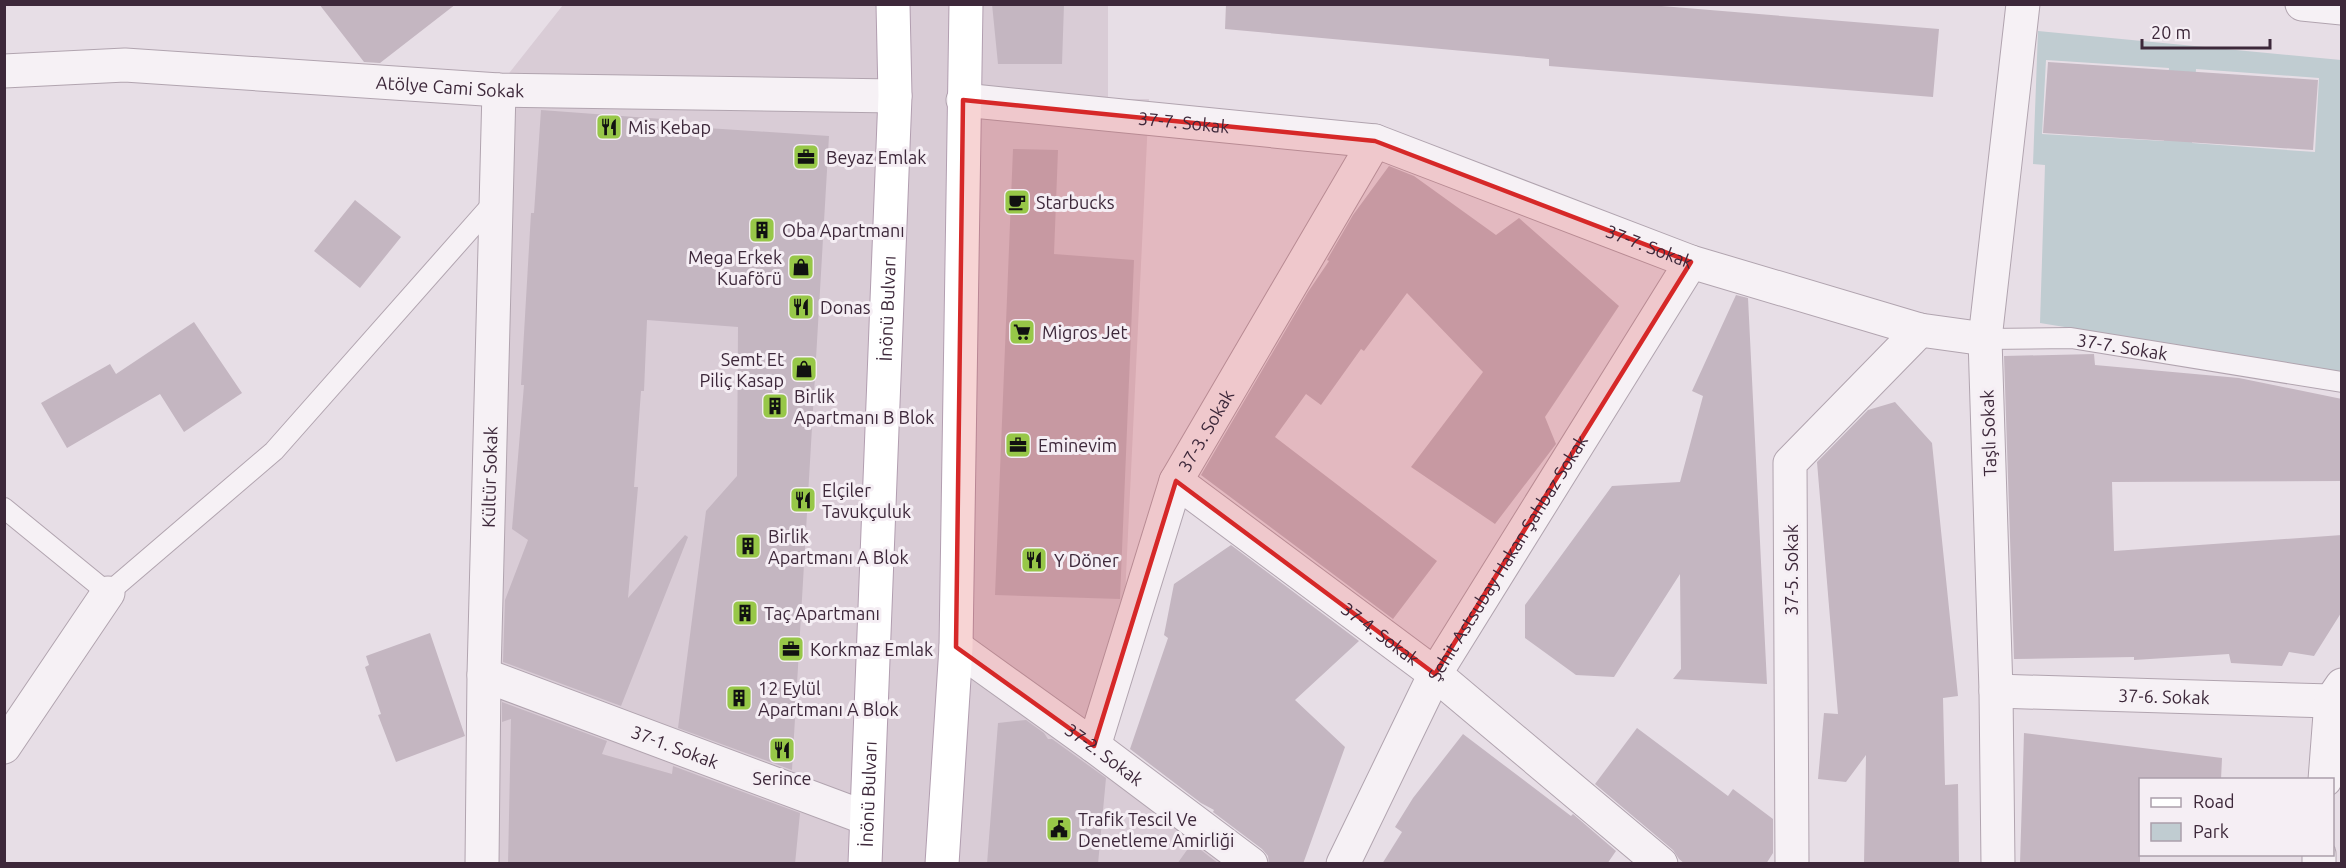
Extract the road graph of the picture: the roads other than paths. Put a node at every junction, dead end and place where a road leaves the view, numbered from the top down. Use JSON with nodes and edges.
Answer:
{"nodes":[{"id":1,"x":893,"y":4,"type":"edge"},
{"id":2,"x":966,"y":4,"type":"edge"},
{"id":3,"x":2023,"y":4,"type":"edge"},
{"id":4,"x":2302,"y":4,"type":"edge"},
{"id":5,"x":2342,"y":8,"type":"edge"},
{"id":6,"x":4,"y":71,"type":"edge"},
{"id":7,"x":499,"y":90,"type":"junction"},
{"id":8,"x":896,"y":96,"type":"junction"},
{"id":9,"x":963,"y":100,"type":"junction"},
{"id":10,"x":1375,"y":141,"type":"junction"},
{"id":11,"x":496,"y":200,"type":"junction"},
{"id":12,"x":1691,"y":262,"type":"junction"},
{"id":13,"x":1920,"y":330,"type":"junction"},
{"id":14,"x":1985,"y":339,"type":"junction"},
{"id":15,"x":2342,"y":382,"type":"edge"},
{"id":16,"x":1176,"y":481,"type":"junction"},
{"id":17,"x":4,"y":508,"type":"edge"},
{"id":18,"x":108,"y":593,"type":"junction"},
{"id":19,"x":956,"y":647,"type":"junction"},
{"id":20,"x":1435,"y":674,"type":"junction"},
{"id":21,"x":484,"y":675,"type":"junction"},
{"id":22,"x":1996,"y":691,"type":"junction"},
{"id":23,"x":2336,"y":693,"type":"edge"},
{"id":24,"x":1094,"y":746,"type":"junction"},
{"id":25,"x":4,"y":747,"type":"edge"},
{"id":26,"x":2325,"y":778,"type":"edge"},
{"id":27,"x":866,"y":818,"type":"junction"},
{"id":28,"x":482,"y":864,"type":"edge"},
{"id":29,"x":865,"y":864,"type":"edge"},
{"id":30,"x":942,"y":864,"type":"edge"},
{"id":31,"x":1251,"y":864,"type":"edge"},
{"id":32,"x":1343,"y":864,"type":"edge"},
{"id":33,"x":1661,"y":864,"type":"edge"},
{"id":34,"x":1792,"y":864,"type":"edge"},
{"id":35,"x":1998,"y":864,"type":"edge"}],
"edges":[{"from":1,"to":8,"type":"main road","name":"İnönü Bulvarı"},
{"from":2,"to":9,"type":"main road"},
{"from":3,"to":14,"type":"street","name":"Taşlı Sokak"},
{"from":4,"to":5,"type":"street"},
{"from":6,"to":7,"type":"street","name":"Atölye Cami Sokak"},
{"from":7,"to":8,"type":"street","name":"Atölye Cami Sokak"},
{"from":7,"to":11,"type":"street","name":"Kültür Sokak"},
{"from":8,"to":27,"type":"main road","name":"İnönü Bulvarı"},
{"from":9,"to":10,"type":"street","name":"37-7. Sokak"},
{"from":9,"to":19,"type":"main road"},
{"from":10,"to":12,"type":"street","name":"37-7. Sokak"},
{"from":10,"to":16,"type":"street","name":"37-3. Sokak"},
{"from":11,"to":18,"type":"lane"},
{"from":11,"to":21,"type":"street","name":"Kültür Sokak"},
{"from":12,"to":13,"type":"street","name":"37-7. Sokak"},
{"from":12,"to":20,"type":"street","name":"Şehit Astsubay Hakan Şahbaz Sokak"},
{"from":13,"to":14,"type":"street","name":"37-7. Sokak"},
{"from":13,"to":34,"type":"street","name":"37-5. Sokak"},
{"from":14,"to":15,"type":"lane","name":"37-7. Sokak"},
{"from":14,"to":22,"type":"street","name":"Taşlı Sokak"},
{"from":16,"to":20,"type":"street","name":"37-4. Sokak"},
{"from":16,"to":24,"type":"street","name":"37-3. Sokak"},
{"from":17,"to":18,"type":"lane"},
{"from":18,"to":25,"type":"street"},
{"from":19,"to":24,"type":"street","name":"37-2. Sokak"},
{"from":19,"to":30,"type":"main road"},
{"from":20,"to":32,"type":"street","name":"Şehit Astsubay Hakan Şahbaz Sokak"},
{"from":20,"to":33,"type":"street","name":"37-4. Sokak"},
{"from":21,"to":27,"type":"street","name":"37-1. Sokak"},
{"from":21,"to":28,"type":"street","name":"Kültür Sokak"},
{"from":22,"to":23,"type":"street","name":"37-6. Sokak"},
{"from":22,"to":35,"type":"street","name":"Taşlı Sokak"},
{"from":23,"to":26,"type":"street"},
{"from":24,"to":31,"type":"street","name":"37-2. Sokak"},
{"from":27,"to":29,"type":"main road","name":"İnönü Bulvarı"}]}
